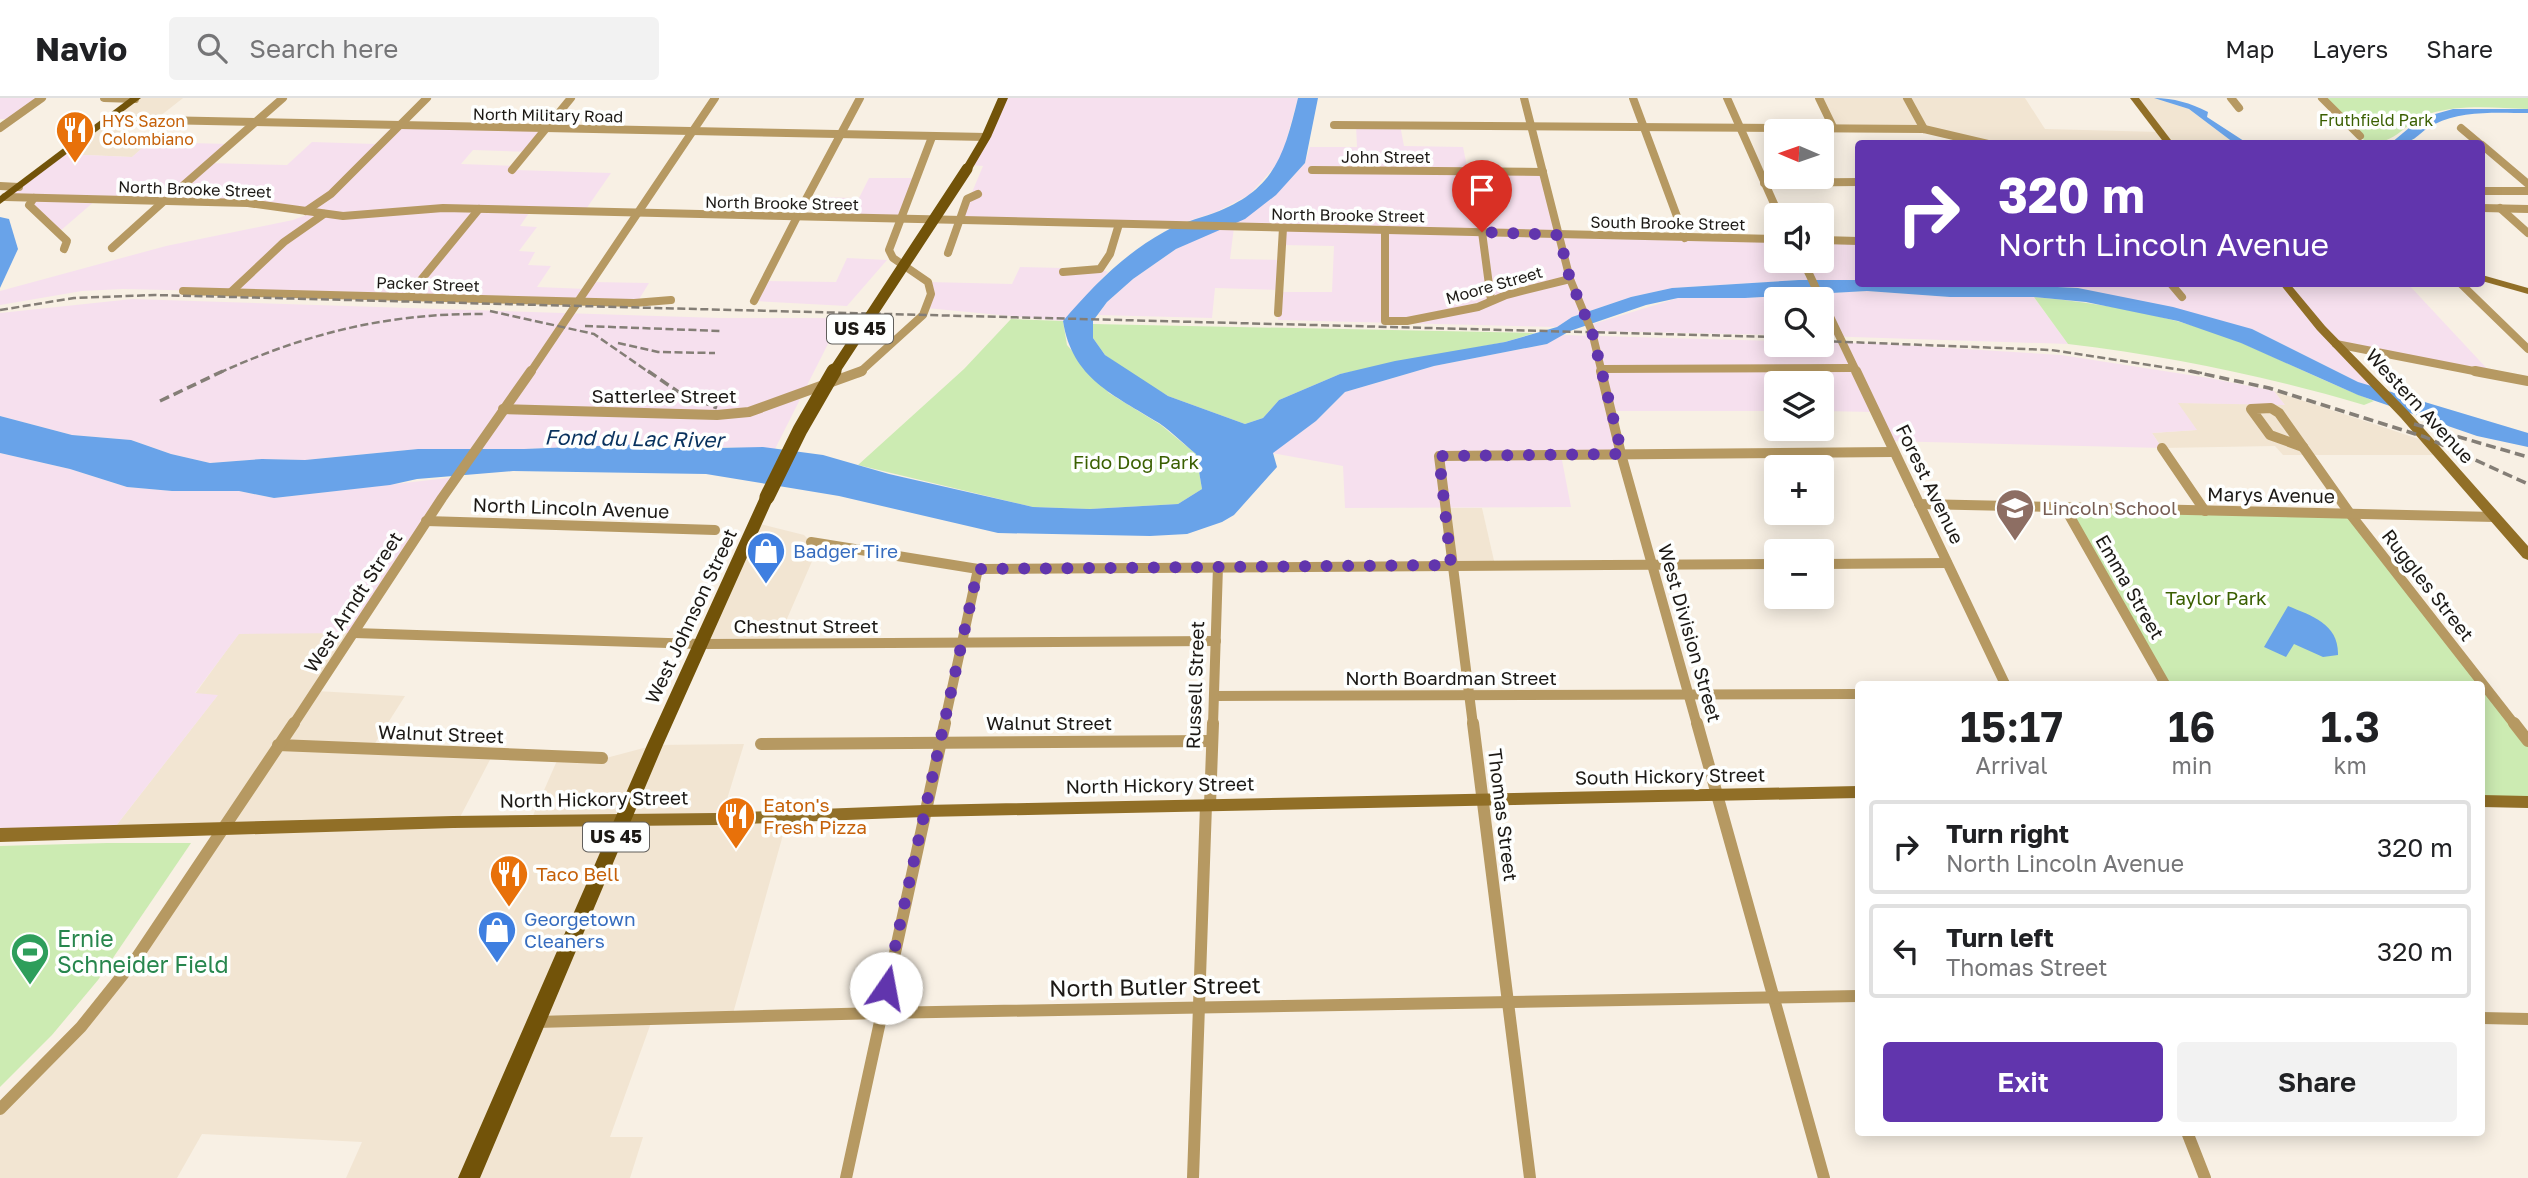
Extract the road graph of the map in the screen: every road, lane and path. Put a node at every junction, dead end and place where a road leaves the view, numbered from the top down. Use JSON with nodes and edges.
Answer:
{"nodes":[{"id":1,"x":42,"y":98,"type":"edge"},
{"id":2,"x":104,"y":98,"type":"edge"},
{"id":3,"x":135,"y":98,"type":"edge"},
{"id":4,"x":283,"y":98,"type":"edge"},
{"id":5,"x":427,"y":98,"type":"edge"},
{"id":6,"x":570,"y":98,"type":"edge"},
{"id":7,"x":715,"y":98,"type":"edge"},
{"id":8,"x":860,"y":98,"type":"edge"},
{"id":9,"x":1003,"y":98,"type":"edge"},
{"id":10,"x":1524,"y":98,"type":"edge"},
{"id":11,"x":1633,"y":98,"type":"edge"},
{"id":12,"x":1727,"y":98,"type":"edge"},
{"id":13,"x":1819,"y":98,"type":"edge"},
{"id":14,"x":1907,"y":98,"type":"edge"},
{"id":15,"x":2134,"y":98,"type":"edge"},
{"id":16,"x":2231,"y":98,"type":"edge"},
{"id":17,"x":2322,"y":98,"type":"edge"},
{"id":18,"x":2239,"y":108,"type":"dead end"},
{"id":19,"x":109,"y":119,"type":"junction"},
{"id":20,"x":1829,"y":119,"type":"edge"},
{"id":21,"x":255,"y":122,"type":"junction"},
{"id":22,"x":1530,"y":124,"type":"junction"},
{"id":23,"x":1334,"y":125,"type":"dead end"},
{"id":24,"x":1644,"y":125,"type":"junction"},
{"id":25,"x":399,"y":126,"type":"junction"},
{"id":26,"x":1738,"y":126,"type":"junction"},
{"id":27,"x":1764,"y":126,"type":"edge"},
{"id":28,"x":1834,"y":127,"type":"edge"},
{"id":29,"x":0,"y":128,"type":"edge"},
{"id":30,"x":2461,"y":128,"type":"dead end"},
{"id":31,"x":545,"y":129,"type":"junction"},
{"id":32,"x":1924,"y":129,"type":"junction"},
{"id":33,"x":692,"y":132,"type":"junction"},
{"id":34,"x":842,"y":135,"type":"junction"},
{"id":35,"x":1950,"y":135,"type":"junction"},
{"id":36,"x":2360,"y":136,"type":"dead end"},
{"id":37,"x":932,"y":137,"type":"junction"},
{"id":38,"x":986,"y":137,"type":"junction"},
{"id":39,"x":1953,"y":140,"type":"edge"},
{"id":40,"x":1971,"y":140,"type":"edge"},
{"id":41,"x":2167,"y":140,"type":"edge"},
{"id":42,"x":2476,"y":140,"type":"edge"},
{"id":43,"x":2485,"y":147,"type":"edge"},
{"id":44,"x":512,"y":170,"type":"dead end"},
{"id":45,"x":1312,"y":170,"type":"dead end"},
{"id":46,"x":1543,"y":172,"type":"junction"},
{"id":47,"x":1763,"y":180,"type":"junction"},
{"id":48,"x":1855,"y":182,"type":"edge"},
{"id":49,"x":2528,"y":184,"type":"edge"},
{"id":50,"x":0,"y":186,"type":"edge"},
{"id":51,"x":19,"y":187,"type":"junction"},
{"id":52,"x":178,"y":190,"type":"dead end"},
{"id":53,"x":2528,"y":191,"type":"edge"},
{"id":54,"x":2485,"y":193,"type":"edge"},
{"id":55,"x":978,"y":194,"type":"dead end"},
{"id":56,"x":2485,"y":196,"type":"edge"},
{"id":57,"x":34,"y":198,"type":"junction"},
{"id":58,"x":3,"y":199,"type":"edge"},
{"id":59,"x":164,"y":201,"type":"junction"},
{"id":60,"x":804,"y":203,"type":"dead end"},
{"id":61,"x":1774,"y":203,"type":"edge"},
{"id":62,"x":2485,"y":208,"type":"edge"},
{"id":63,"x":2498,"y":208,"type":"junction"},
{"id":64,"x":480,"y":209,"type":"junction"},
{"id":65,"x":2528,"y":209,"type":"edge"},
{"id":66,"x":306,"y":211,"type":"junction"},
{"id":67,"x":637,"y":213,"type":"junction"},
{"id":68,"x":324,"y":214,"type":"junction"},
{"id":69,"x":797,"y":217,"type":"junction"},
{"id":70,"x":902,"y":219,"type":"junction"},
{"id":71,"x":960,"y":221,"type":"junction"},
{"id":72,"x":1119,"y":223,"type":"junction"},
{"id":73,"x":1283,"y":228,"type":"junction"},
{"id":74,"x":1385,"y":230,"type":"junction"},
{"id":75,"x":1482,"y":232,"type":"junction"},
{"id":76,"x":2528,"y":233,"type":"edge"},
{"id":77,"x":1559,"y":235,"type":"junction"},
{"id":78,"x":1685,"y":238,"type":"junction"},
{"id":79,"x":1764,"y":239,"type":"edge"},
{"id":80,"x":1834,"y":240,"type":"edge"},
{"id":81,"x":1855,"y":241,"type":"edge"},
{"id":82,"x":112,"y":248,"type":"dead end"},
{"id":83,"x":64,"y":249,"type":"dead end"},
{"id":84,"x":948,"y":253,"type":"dead end"},
{"id":85,"x":1063,"y":272,"type":"dead end"},
{"id":86,"x":1570,"y":279,"type":"junction"},
{"id":87,"x":2485,"y":279,"type":"edge"},
{"id":88,"x":2174,"y":287,"type":"edge"},
{"id":89,"x":2288,"y":287,"type":"edge"},
{"id":90,"x":2464,"y":287,"type":"edge"},
{"id":91,"x":183,"y":290,"type":"dead end"},
{"id":92,"x":2528,"y":291,"type":"edge"},
{"id":93,"x":231,"y":292,"type":"junction"},
{"id":94,"x":407,"y":297,"type":"junction"},
{"id":95,"x":2182,"y":297,"type":"dead end"},
{"id":96,"x":671,"y":300,"type":"dead end"},
{"id":97,"x":1491,"y":300,"type":"junction"},
{"id":98,"x":754,"y":301,"type":"dead end"},
{"id":99,"x":579,"y":302,"type":"junction"},
{"id":100,"x":1278,"y":313,"type":"dead end"},
{"id":101,"x":1834,"y":327,"type":"edge"},
{"id":102,"x":2336,"y":344,"type":"junction"},
{"id":103,"x":2528,"y":349,"type":"edge"},
{"id":104,"x":1602,"y":369,"type":"junction"},
{"id":105,"x":1853,"y":369,"type":"junction"},
{"id":106,"x":2528,"y":380,"type":"edge"},
{"id":107,"x":503,"y":410,"type":"junction"},
{"id":108,"x":2304,"y":447,"type":"junction"},
{"id":109,"x":2162,"y":448,"type":"dead end"},
{"id":110,"x":1893,"y":453,"type":"junction"},
{"id":111,"x":1622,"y":454,"type":"junction"},
{"id":112,"x":1919,"y":505,"type":"junction"},
{"id":113,"x":2065,"y":508,"type":"junction"},
{"id":114,"x":2205,"y":511,"type":"junction"},
{"id":115,"x":2351,"y":515,"type":"junction"},
{"id":116,"x":2495,"y":517,"type":"junction"},
{"id":117,"x":426,"y":521,"type":"junction"},
{"id":118,"x":715,"y":530,"type":"dead end"},
{"id":119,"x":811,"y":542,"type":"dead end"},
{"id":120,"x":2528,"y":555,"type":"edge"},
{"id":121,"x":1947,"y":563,"type":"junction"},
{"id":122,"x":1764,"y":564,"type":"edge"},
{"id":123,"x":1834,"y":564,"type":"edge"},
{"id":124,"x":1451,"y":565,"type":"junction"},
{"id":125,"x":1653,"y":565,"type":"junction"},
{"id":126,"x":1217,"y":566,"type":"junction"},
{"id":127,"x":978,"y":569,"type":"junction"},
{"id":128,"x":354,"y":633,"type":"junction"},
{"id":129,"x":1216,"y":641,"type":"junction"},
{"id":130,"x":963,"y":643,"type":"junction"},
{"id":131,"x":700,"y":644,"type":"junction"},
{"id":132,"x":2004,"y":681,"type":"edge"},
{"id":133,"x":2163,"y":681,"type":"edge"},
{"id":134,"x":2481,"y":681,"type":"edge"},
{"id":135,"x":2485,"y":686,"type":"edge"},
{"id":136,"x":1689,"y":694,"type":"junction"},
{"id":137,"x":1855,"y":694,"type":"edge"},
{"id":138,"x":1468,"y":695,"type":"junction"},
{"id":139,"x":1214,"y":696,"type":"junction"},
{"id":140,"x":940,"y":741,"type":"junction"},
{"id":141,"x":1212,"y":741,"type":"junction"},
{"id":142,"x":2528,"y":741,"type":"edge"},
{"id":143,"x":761,"y":744,"type":"dead end"},
{"id":144,"x":278,"y":745,"type":"junction"},
{"id":145,"x":602,"y":758,"type":"dead end"},
{"id":146,"x":1855,"y":792,"type":"edge"},
{"id":147,"x":1718,"y":795,"type":"junction"},
{"id":148,"x":1481,"y":800,"type":"junction"},
{"id":149,"x":2485,"y":801,"type":"edge"},
{"id":150,"x":2528,"y":802,"type":"edge"},
{"id":151,"x":1208,"y":805,"type":"junction"},
{"id":152,"x":923,"y":811,"type":"junction"},
{"id":153,"x":623,"y":820,"type":"junction"},
{"id":154,"x":222,"y":828,"type":"junction"},
{"id":155,"x":0,"y":835,"type":"edge"},
{"id":156,"x":1855,"y":996,"type":"edge"},
{"id":157,"x":1774,"y":998,"type":"junction"},
{"id":158,"x":1507,"y":1002,"type":"junction"},
{"id":159,"x":1199,"y":1008,"type":"junction"},
{"id":160,"x":881,"y":1013,"type":"junction"},
{"id":161,"x":2485,"y":1018,"type":"edge"},
{"id":162,"x":2528,"y":1019,"type":"edge"},
{"id":163,"x":536,"y":1022,"type":"junction"},
{"id":164,"x":0,"y":1109,"type":"edge"},
{"id":165,"x":2189,"y":1136,"type":"edge"},
{"id":166,"x":469,"y":1178,"type":"edge"},
{"id":167,"x":846,"y":1178,"type":"edge"},
{"id":168,"x":1193,"y":1178,"type":"edge"},
{"id":169,"x":1530,"y":1178,"type":"edge"},
{"id":170,"x":1824,"y":1178,"type":"edge"},
{"id":171,"x":2205,"y":1178,"type":"edge"}],
"edges":[{"from":1,"to":29,"type":"street"},
{"from":2,"to":3,"type":"street"},
{"from":3,"to":19,"type":"main road"},
{"from":4,"to":21,"type":"street"},
{"from":5,"to":25,"type":"street"},
{"from":6,"to":31,"type":"street"},
{"from":7,"to":33,"type":"street","name":"West Arndt Street"},
{"from":8,"to":34,"type":"street"},
{"from":9,"to":38,"type":"main road","name":"West Johnson Street","number":"US 45"},
{"from":10,"to":22,"type":"street","name":"West Division Street"},
{"from":11,"to":24,"type":"street"},
{"from":12,"to":26,"type":"street"},
{"from":13,"to":20,"type":"street"},
{"from":14,"to":32,"type":"street"},
{"from":15,"to":41,"type":"street"},
{"from":16,"to":18,"type":"street"},
{"from":17,"to":36,"type":"street"},
{"from":19,"to":21,"type":"street","name":"North Military Road"},
{"from":19,"to":51,"type":"main road"},
{"from":21,"to":25,"type":"street","name":"North Military Road"},
{"from":21,"to":52,"type":"street"},
{"from":22,"to":23,"type":"street"},
{"from":22,"to":24,"type":"street"},
{"from":22,"to":46,"type":"street","name":"West Division Street"},
{"from":24,"to":26,"type":"street"},
{"from":24,"to":78,"type":"street"},
{"from":25,"to":31,"type":"street","name":"North Military Road"},
{"from":25,"to":66,"type":"street"},
{"from":26,"to":27,"type":"street"},
{"from":26,"to":47,"type":"street"},
{"from":28,"to":32,"type":"street"},
{"from":30,"to":42,"type":"street"},
{"from":31,"to":33,"type":"street","name":"North Military Road"},
{"from":31,"to":44,"type":"street"},
{"from":32,"to":35,"type":"street"},
{"from":33,"to":34,"type":"street","name":"North Military Road"},
{"from":33,"to":67,"type":"street","name":"West Arndt Street"},
{"from":34,"to":37,"type":"street","name":"North Military Road"},
{"from":34,"to":60,"type":"street"},
{"from":35,"to":39,"type":"street"},
{"from":35,"to":40,"type":"street"},
{"from":37,"to":38,"type":"street","name":"North Military Road"},
{"from":37,"to":70,"type":"street","name":"Satterlee Street"},
{"from":38,"to":131,"type":"main road","name":"West Johnson Street","number":"US 45","bridge":true},
{"from":43,"to":49,"type":"street"},
{"from":45,"to":46,"type":"street","name":"John Street"},
{"from":46,"to":77,"type":"street","name":"West Division Street"},
{"from":47,"to":48,"type":"street"},
{"from":47,"to":61,"type":"street"},
{"from":50,"to":51,"type":"street"},
{"from":51,"to":58,"type":"main road"},
{"from":53,"to":54,"type":"street"},
{"from":55,"to":71,"type":"street"},
{"from":56,"to":63,"type":"street"},
{"from":57,"to":58,"type":"street","name":"North Brooke Street"},
{"from":57,"to":59,"type":"street","name":"North Brooke Street"},
{"from":57,"to":83,"type":"street"},
{"from":59,"to":66,"type":"street","name":"North Brooke Street"},
{"from":59,"to":82,"type":"street"},
{"from":62,"to":63,"type":"street"},
{"from":63,"to":65,"type":"street"},
{"from":63,"to":76,"type":"street"},
{"from":64,"to":67,"type":"street","name":"North Brooke Street"},
{"from":64,"to":68,"type":"street","name":"North Brooke Street"},
{"from":64,"to":94,"type":"street"},
{"from":66,"to":68,"type":"street","name":"North Brooke Street"},
{"from":67,"to":69,"type":"street","name":"North Brooke Street"},
{"from":67,"to":99,"type":"street","name":"West Arndt Street"},
{"from":68,"to":93,"type":"street"},
{"from":69,"to":70,"type":"street","name":"North Brooke Street"},
{"from":69,"to":98,"type":"street"},
{"from":70,"to":71,"type":"street","name":"North Brooke Street"},
{"from":70,"to":107,"type":"street","name":"Satterlee Street"},
{"from":71,"to":72,"type":"street","name":"North Brooke Street"},
{"from":71,"to":84,"type":"street"},
{"from":72,"to":73,"type":"street","name":"North Brooke Street"},
{"from":72,"to":85,"type":"street"},
{"from":73,"to":74,"type":"street","name":"North Brooke Street"},
{"from":73,"to":100,"type":"street"},
{"from":74,"to":75,"type":"street","name":"North Brooke Street"},
{"from":74,"to":97,"type":"street","name":"Moore Street"},
{"from":75,"to":77,"type":"street","name":"North Brooke Street"},
{"from":75,"to":97,"type":"street"},
{"from":77,"to":78,"type":"street","name":"South Brooke Street"},
{"from":77,"to":86,"type":"street","name":"West Division Street"},
{"from":78,"to":79,"type":"street","name":"South Brooke Street"},
{"from":80,"to":81,"type":"street"},
{"from":86,"to":97,"type":"street","name":"Moore Street"},
{"from":86,"to":104,"type":"street","name":"West Division Street"},
{"from":87,"to":92,"type":"street"},
{"from":88,"to":95,"type":"street"},
{"from":89,"to":102,"type":"street","name":"Western Avenue"},
{"from":90,"to":103,"type":"street"},
{"from":91,"to":93,"type":"street","name":"Packer Street"},
{"from":93,"to":94,"type":"street","name":"Packer Street"},
{"from":94,"to":99,"type":"street","name":"Packer Street"},
{"from":96,"to":99,"type":"street","name":"Packer Street"},
{"from":99,"to":107,"type":"street","name":"West Arndt Street"},
{"from":101,"to":105,"type":"street","name":"Forest Avenue"},
{"from":102,"to":106,"type":"street"},
{"from":102,"to":116,"type":"street","name":"Western Avenue"},
{"from":104,"to":105,"type":"street"},
{"from":104,"to":111,"type":"street","name":"West Division Street"},
{"from":105,"to":110,"type":"street","name":"Forest Avenue"},
{"from":107,"to":117,"type":"street","name":"West Arndt Street"},
{"from":108,"to":108,"type":"street","name":"Ruggles Street"},
{"from":108,"to":115,"type":"street","name":"Ruggles Street"},
{"from":109,"to":114,"type":"street"},
{"from":110,"to":111,"type":"street"},
{"from":110,"to":112,"type":"street","name":"Forest Avenue"},
{"from":111,"to":124,"type":"street","name":"Thomas Street"},
{"from":111,"to":125,"type":"street","name":"West Division Street"},
{"from":112,"to":113,"type":"street","name":"Marys Avenue"},
{"from":112,"to":121,"type":"street","name":"Forest Avenue"},
{"from":113,"to":114,"type":"street","name":"Marys Avenue"},
{"from":113,"to":133,"type":"street","name":"Emma Street"},
{"from":114,"to":115,"type":"street","name":"Marys Avenue"},
{"from":115,"to":116,"type":"street","name":"Marys Avenue"},
{"from":115,"to":134,"type":"street","name":"Ruggles Street"},
{"from":116,"to":120,"type":"street","name":"Western Avenue"},
{"from":117,"to":118,"type":"street","name":"North Lincoln Avenue"},
{"from":117,"to":128,"type":"street","name":"West Arndt Street"},
{"from":119,"to":127,"type":"street"},
{"from":121,"to":123,"type":"street"},
{"from":121,"to":132,"type":"street","name":"Forest Avenue"},
{"from":122,"to":125,"type":"street"},
{"from":124,"to":125,"type":"street"},
{"from":124,"to":126,"type":"street"},
{"from":124,"to":138,"type":"street","name":"Thomas Street"},
{"from":125,"to":136,"type":"street","name":"West Division Street"},
{"from":126,"to":127,"type":"street"},
{"from":126,"to":129,"type":"street","name":"Russell Street"},
{"from":127,"to":130,"type":"street"},
{"from":128,"to":131,"type":"street","name":"Chestnut Street"},
{"from":128,"to":144,"type":"street","name":"West Arndt Street"},
{"from":129,"to":130,"type":"street","name":"Chestnut Street"},
{"from":129,"to":139,"type":"street","name":"Russell Street"},
{"from":130,"to":131,"type":"street","name":"Chestnut Street"},
{"from":130,"to":140,"type":"street"},
{"from":131,"to":153,"type":"main road","name":"West Johnson Street","number":"US 45"},
{"from":135,"to":142,"type":"street","name":"Ruggles Street"},
{"from":136,"to":137,"type":"street","name":"North Boardman Street"},
{"from":136,"to":138,"type":"street","name":"North Boardman Street"},
{"from":136,"to":147,"type":"street","name":"West Division Street"},
{"from":138,"to":139,"type":"street","name":"North Boardman Street"},
{"from":138,"to":148,"type":"street","name":"Thomas Street"},
{"from":139,"to":141,"type":"street","name":"Russell Street"},
{"from":140,"to":141,"type":"street","name":"Walnut Street"},
{"from":140,"to":143,"type":"street","name":"Walnut Street"},
{"from":140,"to":152,"type":"street"},
{"from":141,"to":151,"type":"street","name":"Russell Street"},
{"from":144,"to":145,"type":"street","name":"Walnut Street"},
{"from":144,"to":154,"type":"street","name":"West Arndt Street"},
{"from":146,"to":147,"type":"street","name":"South Hickory Street"},
{"from":147,"to":148,"type":"street","name":"South Hickory Street"},
{"from":147,"to":157,"type":"street","name":"West Division Street"},
{"from":148,"to":151,"type":"street","name":"North Hickory Street"},
{"from":148,"to":158,"type":"street","name":"Thomas Street"},
{"from":149,"to":150,"type":"street"},
{"from":151,"to":152,"type":"street","name":"North Hickory Street"},
{"from":151,"to":159,"type":"street","name":"Russell Street"},
{"from":152,"to":153,"type":"street","name":"North Hickory Street"},
{"from":152,"to":160,"type":"street"},
{"from":153,"to":154,"type":"street","name":"North Hickory Street"},
{"from":153,"to":163,"type":"main road","name":"West Johnson Street","number":"US 45"},
{"from":154,"to":155,"type":"street","name":"North Hickory Street"},
{"from":154,"to":164,"type":"street","name":"West Arndt Street"},
{"from":156,"to":157,"type":"street","name":"North Butler Street"},
{"from":157,"to":158,"type":"street","name":"North Butler Street"},
{"from":157,"to":170,"type":"street","name":"West Division Street"},
{"from":158,"to":159,"type":"street","name":"North Butler Street"},
{"from":158,"to":169,"type":"street","name":"Thomas Street"},
{"from":159,"to":160,"type":"street","name":"North Butler Street"},
{"from":159,"to":168,"type":"street","name":"Russell Street"},
{"from":160,"to":163,"type":"street","name":"North Butler Street"},
{"from":160,"to":167,"type":"street"},
{"from":161,"to":162,"type":"street"},
{"from":163,"to":166,"type":"main road","name":"West Johnson Street","number":"US 45"},
{"from":165,"to":171,"type":"street"}]}
